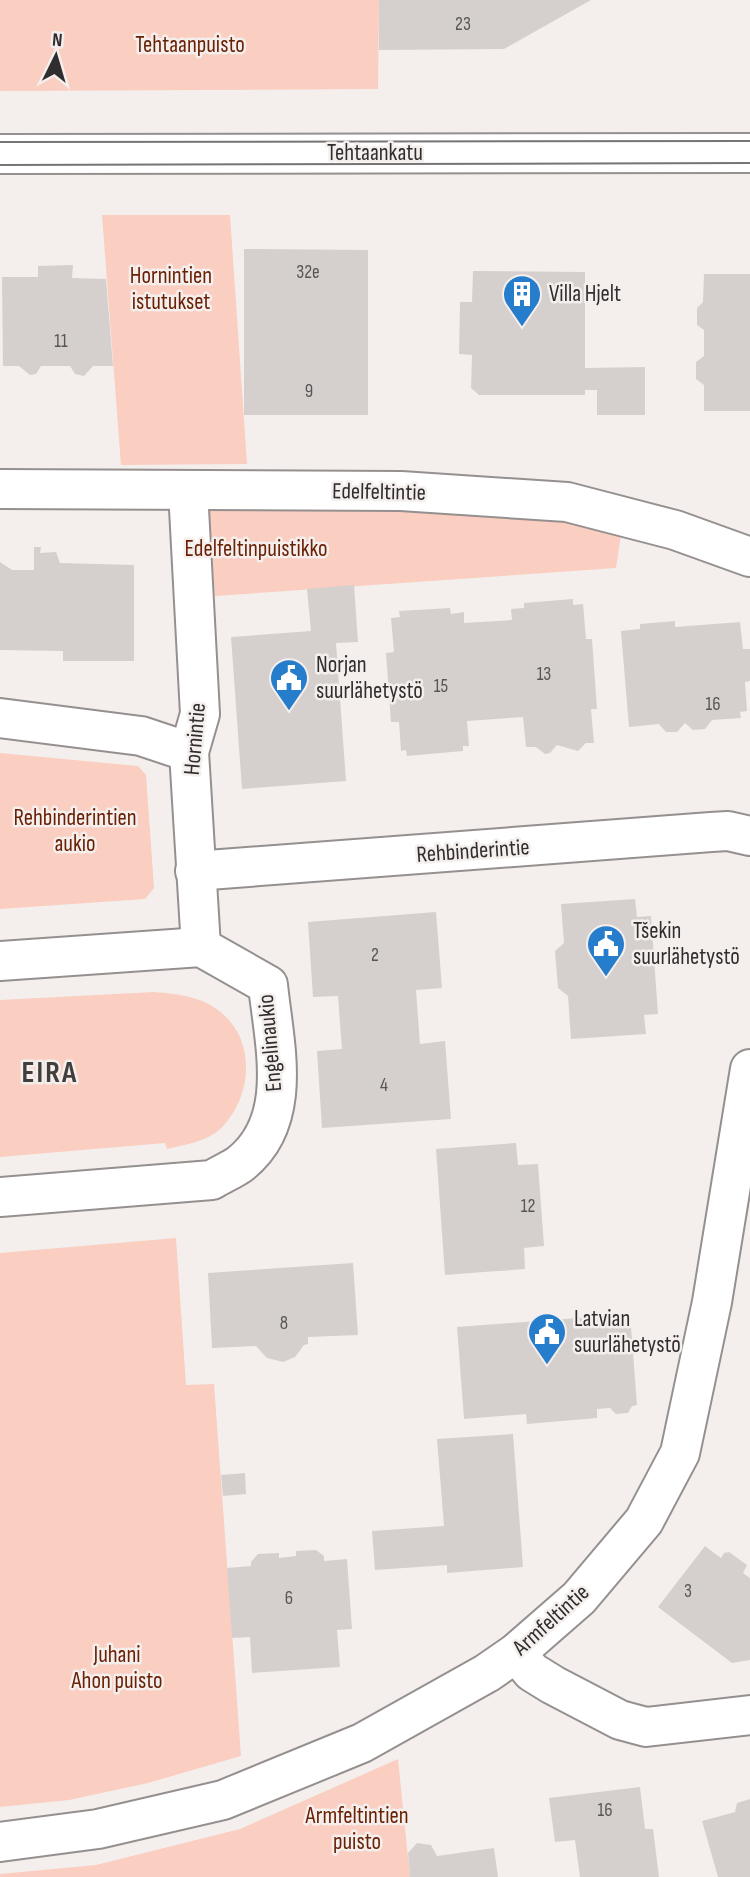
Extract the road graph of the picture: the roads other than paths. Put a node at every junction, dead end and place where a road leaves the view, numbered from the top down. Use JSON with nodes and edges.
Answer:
{"nodes":[{"id":1,"x":750,"y":153,"type":"edge"},
{"id":2,"x":0,"y":154,"type":"edge"},
{"id":3,"x":0,"y":489,"type":"edge"},
{"id":4,"x":188,"y":490,"type":"junction"},
{"id":5,"x":750,"y":557,"type":"edge"},
{"id":6,"x":0,"y":718,"type":"edge"},
{"id":7,"x":189,"y":752,"type":"junction"},
{"id":8,"x":750,"y":836,"type":"edge"},
{"id":9,"x":195,"y":871,"type":"junction"},
{"id":10,"x":201,"y":947,"type":"junction"},
{"id":11,"x":0,"y":961,"type":"edge"},
{"id":12,"x":750,"y":1069,"type":"edge"},
{"id":13,"x":0,"y":1196,"type":"edge"},
{"id":14,"x":516,"y":1653,"type":"junction"},
{"id":15,"x":750,"y":1715,"type":"edge"},
{"id":16,"x":0,"y":1842,"type":"edge"}],
"edges":[{"from":1,"to":2,"type":"street","name":"Tehtaankatu"},
{"from":3,"to":4,"type":"street","name":"Edelfeltintie"},
{"from":4,"to":5,"type":"street","name":"Edelfeltintie"},
{"from":4,"to":7,"type":"street","name":"Hornintie"},
{"from":6,"to":7,"type":"street"},
{"from":7,"to":9,"type":"street","name":"Hornintie"},
{"from":8,"to":9,"type":"street","name":"Rehbinderintie"},
{"from":9,"to":10,"type":"street","name":"Hornintie"},
{"from":10,"to":11,"type":"street"},
{"from":10,"to":13,"type":"street","name":"Engelinaukio"},
{"from":12,"to":14,"type":"street","name":"Armfeltintie"},
{"from":14,"to":15,"type":"street"},
{"from":14,"to":16,"type":"street","name":"Armfeltintie"}]}
